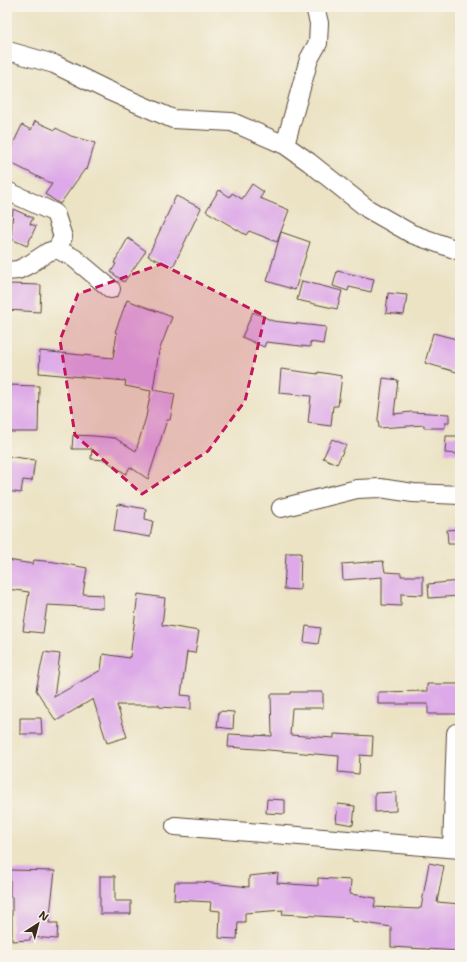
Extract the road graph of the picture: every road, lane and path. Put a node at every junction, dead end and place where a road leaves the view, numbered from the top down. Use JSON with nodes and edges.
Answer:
{"nodes":[{"id":1,"x":315,"y":7,"type":"edge"},
{"id":2,"x":7,"y":51,"type":"edge"},
{"id":3,"x":285,"y":145,"type":"junction"},
{"id":4,"x":7,"y":191,"type":"edge"},
{"id":5,"x":57,"y":249,"type":"junction"},
{"id":6,"x":460,"y":251,"type":"edge"},
{"id":7,"x":7,"y":271,"type":"edge"},
{"id":8,"x":111,"y":289,"type":"dead end"},
{"id":9,"x":460,"y":496,"type":"edge"},
{"id":10,"x":281,"y":508,"type":"dead end"},
{"id":11,"x":456,"y":733,"type":"dead end"},
{"id":12,"x":175,"y":826,"type":"dead end"},
{"id":13,"x":456,"y":849,"type":"edge"}],
"edges":[{"from":1,"to":3,"type":"street"},
{"from":2,"to":3,"type":"street"},
{"from":3,"to":6,"type":"street"},
{"from":4,"to":5,"type":"street"},
{"from":5,"to":7,"type":"street"},
{"from":5,"to":8,"type":"street"},
{"from":9,"to":10,"type":"street"},
{"from":11,"to":13,"type":"street"},
{"from":12,"to":13,"type":"street"}]}
